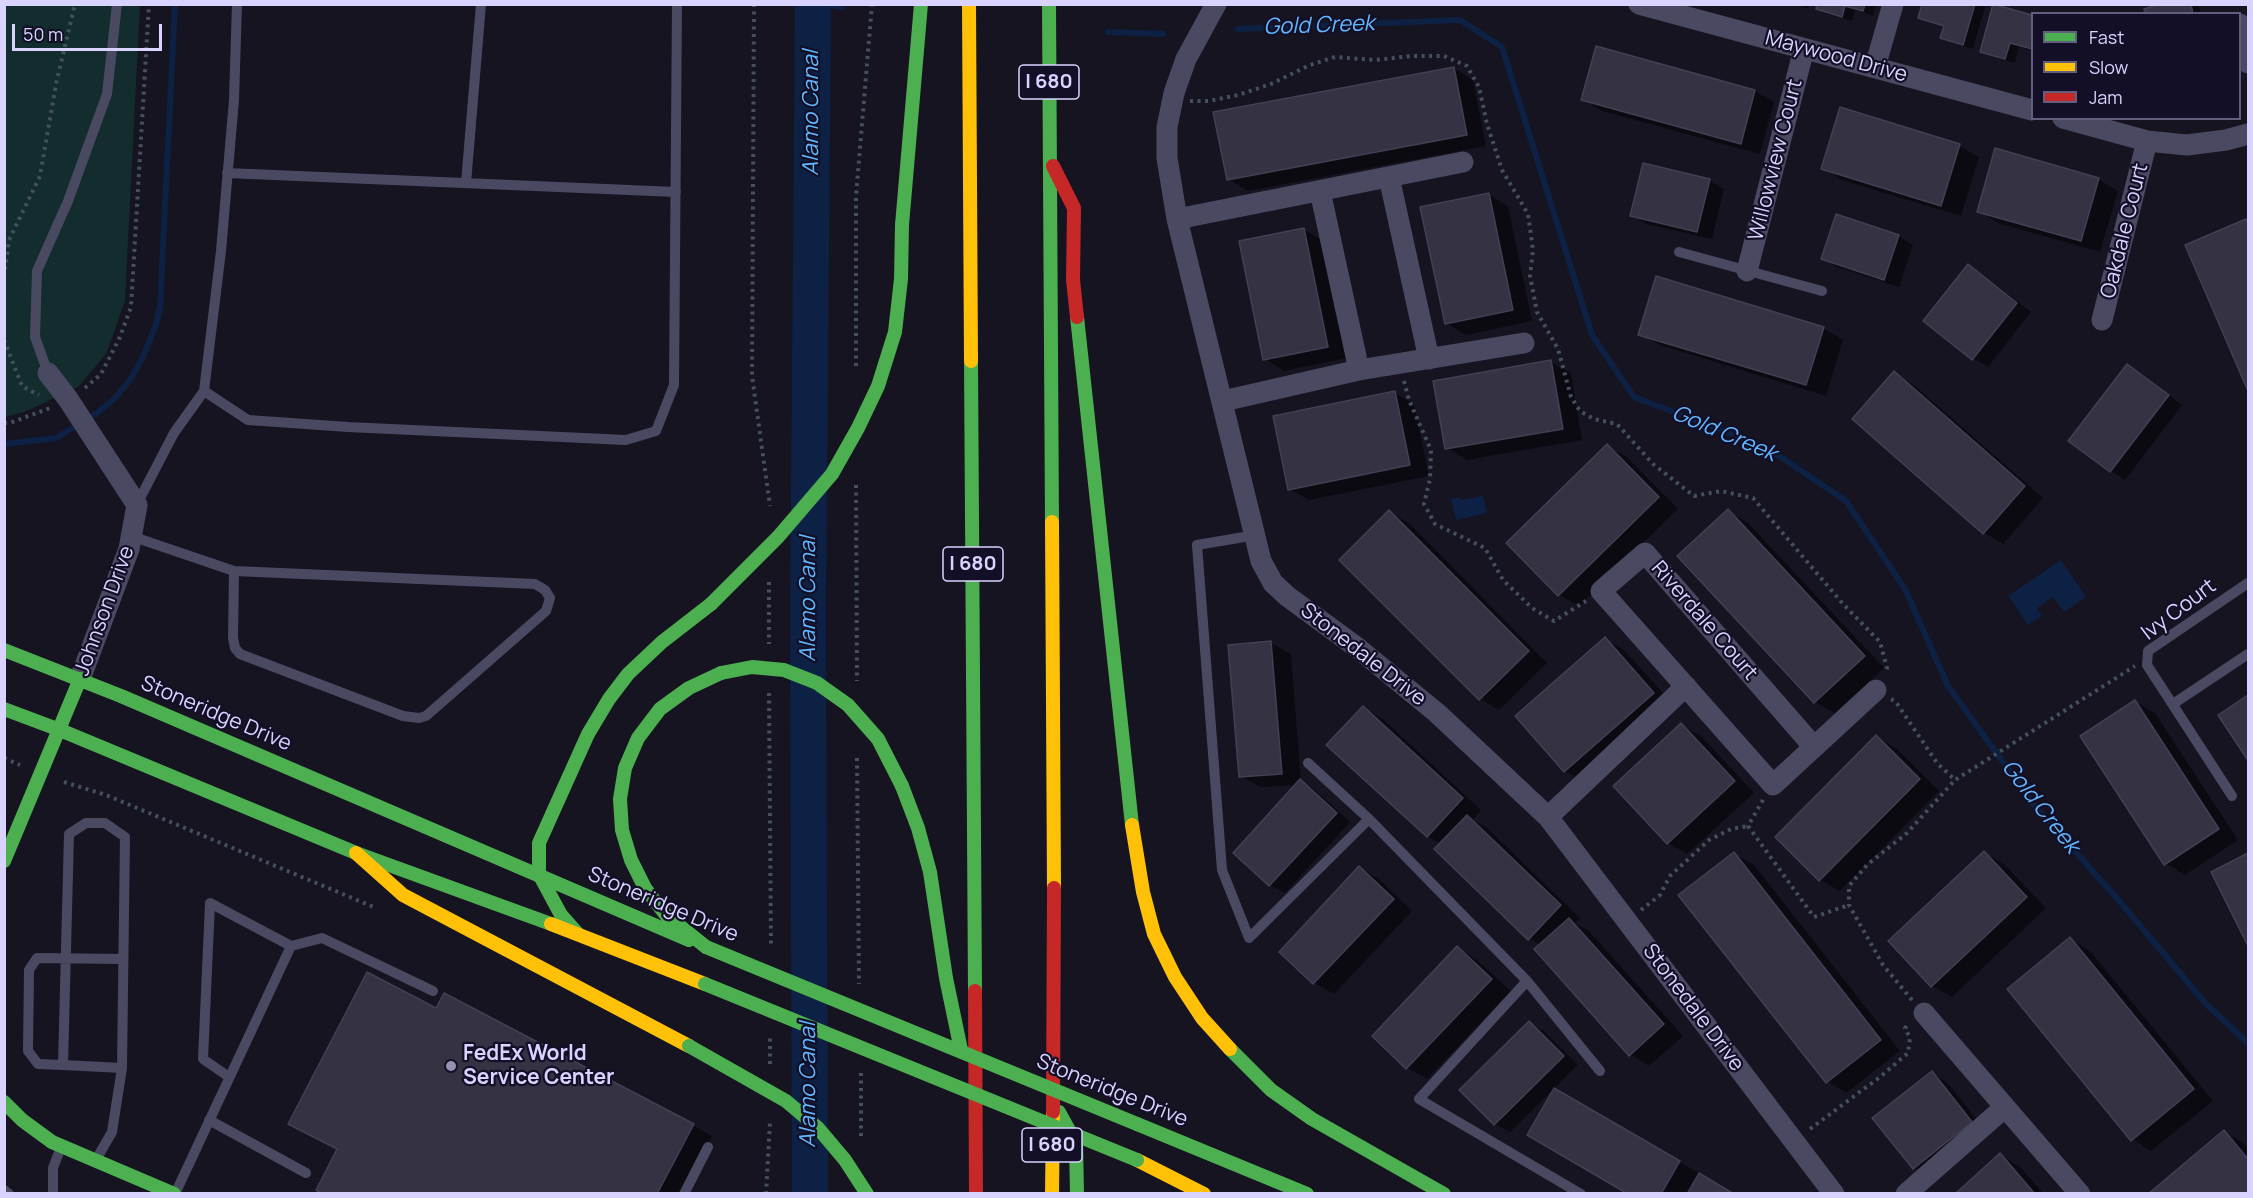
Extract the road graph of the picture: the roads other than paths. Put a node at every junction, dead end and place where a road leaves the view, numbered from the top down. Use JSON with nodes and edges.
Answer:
{"nodes":[{"id":1,"x":117,"y":4,"type":"edge"},
{"id":2,"x":237,"y":4,"type":"edge"},
{"id":3,"x":481,"y":4,"type":"edge"},
{"id":4,"x":677,"y":4,"type":"edge"},
{"id":5,"x":921,"y":4,"type":"edge"},
{"id":6,"x":969,"y":4,"type":"edge"},
{"id":7,"x":1049,"y":4,"type":"edge"},
{"id":8,"x":1216,"y":4,"type":"edge"},
{"id":9,"x":1640,"y":4,"type":"edge"},
{"id":10,"x":1893,"y":4,"type":"edge"},
{"id":11,"x":2241,"y":29,"type":"edge"},
{"id":12,"x":1804,"y":49,"type":"junction"},
{"id":13,"x":2248,"y":63,"type":"edge"},
{"id":14,"x":1875,"y":67,"type":"junction"},
{"id":15,"x":2031,"y":110,"type":"edge"},
{"id":16,"x":2070,"y":120,"type":"edge"},
{"id":17,"x":2248,"y":134,"type":"edge"},
{"id":18,"x":2147,"y":141,"type":"junction"},
{"id":19,"x":1050,"y":159,"type":"junction"},
{"id":20,"x":1463,"y":162,"type":"dead end"},
{"id":21,"x":227,"y":173,"type":"junction"},
{"id":22,"x":1389,"y":177,"type":"junction"},
{"id":23,"x":466,"y":183,"type":"junction"},
{"id":24,"x":1320,"y":191,"type":"junction"},
{"id":25,"x":676,"y":192,"type":"junction"},
{"id":26,"x":1177,"y":219,"type":"junction"},
{"id":27,"x":1679,"y":252,"type":"dead end"},
{"id":28,"x":1747,"y":271,"type":"junction"},
{"id":29,"x":1822,"y":291,"type":"dead end"},
{"id":30,"x":2102,"y":320,"type":"dead end"},
{"id":31,"x":1524,"y":343,"type":"dead end"},
{"id":32,"x":1429,"y":359,"type":"junction"},
{"id":33,"x":1359,"y":370,"type":"junction"},
{"id":34,"x":48,"y":373,"type":"joint"},
{"id":35,"x":204,"y":391,"type":"junction"},
{"id":36,"x":1223,"y":401,"type":"junction"},
{"id":37,"x":137,"y":505,"type":"junction"},
{"id":38,"x":131,"y":536,"type":"junction"},
{"id":39,"x":1256,"y":536,"type":"junction"},
{"id":40,"x":234,"y":571,"type":"junction"},
{"id":41,"x":2248,"y":583,"type":"edge"},
{"id":42,"x":4,"y":650,"type":"edge"},
{"id":43,"x":2248,"y":654,"type":"edge"},
{"id":44,"x":80,"y":680,"type":"junction"},
{"id":45,"x":1686,"y":686,"type":"junction"},
{"id":46,"x":1876,"y":690,"type":"road end"},
{"id":47,"x":2173,"y":704,"type":"junction"},
{"id":48,"x":4,"y":709,"type":"edge"},
{"id":49,"x":60,"y":730,"type":"junction"},
{"id":50,"x":1814,"y":747,"type":"junction"},
{"id":51,"x":1308,"y":763,"type":"dead end"},
{"id":52,"x":2232,"y":796,"type":"dead end"},
{"id":53,"x":1548,"y":817,"type":"junction"},
{"id":54,"x":1369,"y":819,"type":"junction"},
{"id":55,"x":356,"y":853,"type":"junction"},
{"id":56,"x":4,"y":861,"type":"edge"},
{"id":57,"x":539,"y":874,"type":"junction"},
{"id":58,"x":577,"y":933,"type":"junction"},
{"id":59,"x":291,"y":946,"type":"junction"},
{"id":60,"x":706,"y":947,"type":"junction"},
{"id":61,"x":66,"y":958,"type":"junction"},
{"id":62,"x":123,"y":959,"type":"junction"},
{"id":63,"x":1527,"y":981,"type":"junction"},
{"id":64,"x":433,"y":992,"type":"dead end"},
{"id":65,"x":1924,"y":1013,"type":"road end"},
{"id":66,"x":63,"y":1065,"type":"junction"},
{"id":67,"x":122,"y":1068,"type":"junction"},
{"id":68,"x":1600,"y":1071,"type":"dead end"},
{"id":69,"x":229,"y":1077,"type":"junction"},
{"id":70,"x":1051,"y":1097,"type":"junction"},
{"id":71,"x":4,"y":1101,"type":"edge"},
{"id":72,"x":2005,"y":1107,"type":"junction"},
{"id":73,"x":209,"y":1120,"type":"junction"},
{"id":74,"x":976,"y":1124,"type":"junction"},
{"id":75,"x":62,"y":1146,"type":"junction"},
{"id":76,"x":708,"y":1147,"type":"dead end"},
{"id":77,"x":96,"y":1161,"type":"junction"},
{"id":78,"x":306,"y":1173,"type":"dead end"},
{"id":79,"x":4,"y":1190,"type":"edge"},
{"id":80,"x":9,"y":1194,"type":"edge"},
{"id":81,"x":53,"y":1194,"type":"edge"},
{"id":82,"x":175,"y":1194,"type":"edge"},
{"id":83,"x":684,"y":1194,"type":"edge"},
{"id":84,"x":867,"y":1194,"type":"edge"},
{"id":85,"x":976,"y":1194,"type":"edge"},
{"id":86,"x":1052,"y":1194,"type":"edge"},
{"id":87,"x":1077,"y":1194,"type":"edge"},
{"id":88,"x":1204,"y":1194,"type":"edge"},
{"id":89,"x":1307,"y":1194,"type":"edge"},
{"id":90,"x":1444,"y":1194,"type":"edge"},
{"id":91,"x":1581,"y":1194,"type":"edge"},
{"id":92,"x":1834,"y":1194,"type":"edge"},
{"id":93,"x":1906,"y":1194,"type":"edge"},
{"id":94,"x":2080,"y":1194,"type":"edge"}],
"edges":[{"from":1,"to":34,"type":"lane"},
{"from":2,"to":21,"type":"lane"},
{"from":3,"to":23,"type":"lane"},
{"from":4,"to":25,"type":"lane"},
{"from":5,"to":57,"type":"main road","bridge":true},
{"from":6,"to":74,"type":"main road","number":"I 680"},
{"from":7,"to":19,"type":"main road","number":"I 680"},
{"from":8,"to":26,"type":"street","name":"Stonedale Drive"},
{"from":9,"to":12,"type":"street","name":"Maywood Drive"},
{"from":10,"to":14,"type":"street"},
{"from":11,"to":13,"type":"street"},
{"from":12,"to":14,"type":"street","name":"Maywood Drive"},
{"from":12,"to":28,"type":"street","name":"Willowview Court"},
{"from":14,"to":15,"type":"street","name":"Maywood Drive"},
{"from":16,"to":18,"type":"street"},
{"from":17,"to":18,"type":"street"},
{"from":18,"to":30,"type":"street","name":"Oakdale Court"},
{"from":19,"to":70,"type":"main road","number":"I 680"},
{"from":19,"to":90,"type":"main road"},
{"from":20,"to":22,"type":"street"},
{"from":21,"to":23,"type":"lane"},
{"from":21,"to":35,"type":"lane"},
{"from":22,"to":24,"type":"street"},
{"from":22,"to":32,"type":"street"},
{"from":23,"to":25,"type":"lane"},
{"from":24,"to":26,"type":"street"},
{"from":24,"to":33,"type":"street"},
{"from":25,"to":35,"type":"lane"},
{"from":26,"to":36,"type":"street","name":"Stonedale Drive"},
{"from":27,"to":28,"type":"lane"},
{"from":28,"to":29,"type":"lane"},
{"from":31,"to":32,"type":"street"},
{"from":32,"to":33,"type":"street"},
{"from":33,"to":36,"type":"street"},
{"from":34,"to":37,"type":"street"},
{"from":35,"to":37,"type":"lane"},
{"from":36,"to":39,"type":"street","name":"Stonedale Drive"},
{"from":37,"to":38,"type":"street","name":"Johnson Drive"},
{"from":38,"to":40,"type":"lane"},
{"from":38,"to":44,"type":"street","name":"Johnson Drive"},
{"from":39,"to":53,"type":"street","name":"Stonedale Drive"},
{"from":39,"to":54,"type":"lane"},
{"from":40,"to":40,"type":"lane"},
{"from":41,"to":47,"type":"lane","name":"Ivy Court"},
{"from":42,"to":44,"type":"main road","name":"Stoneridge Drive"},
{"from":43,"to":47,"type":"lane"},
{"from":44,"to":49,"type":"main road","name":"Johnson Drive"},
{"from":44,"to":57,"type":"main road","name":"Stoneridge Drive"},
{"from":45,"to":50,"type":"street"},
{"from":45,"to":50,"type":"street","name":"Riverdale Court"},
{"from":45,"to":53,"type":"street"},
{"from":46,"to":50,"type":"street"},
{"from":47,"to":52,"type":"lane","name":"Ivy Court"},
{"from":48,"to":49,"type":"main road"},
{"from":49,"to":55,"type":"main road"},
{"from":49,"to":56,"type":"main road","name":"Johnson Drive"},
{"from":51,"to":54,"type":"lane"},
{"from":53,"to":92,"type":"street","name":"Stonedale Drive"},
{"from":54,"to":63,"type":"lane"},
{"from":55,"to":58,"type":"main road"},
{"from":55,"to":84,"type":"main road","bridge":true},
{"from":57,"to":58,"type":"main road"},
{"from":57,"to":60,"type":"main road","name":"Stoneridge Drive"},
{"from":58,"to":88,"type":"main road","bridge":true},
{"from":59,"to":64,"type":"lane"},
{"from":59,"to":69,"type":"lane"},
{"from":59,"to":69,"type":"lane"},
{"from":60,"to":74,"type":"main road","bridge":true},
{"from":60,"to":89,"type":"main road","name":"Stoneridge Drive","bridge":true},
{"from":61,"to":62,"type":"lane"},
{"from":61,"to":62,"type":"lane"},
{"from":61,"to":66,"type":"lane"},
{"from":61,"to":66,"type":"lane"},
{"from":62,"to":67,"type":"lane"},
{"from":63,"to":68,"type":"lane"},
{"from":63,"to":91,"type":"lane"},
{"from":65,"to":72,"type":"street"},
{"from":66,"to":67,"type":"lane"},
{"from":67,"to":77,"type":"lane"},
{"from":69,"to":73,"type":"lane"},
{"from":70,"to":86,"type":"main road","number":"I 680"},
{"from":70,"to":87,"type":"main road"},
{"from":71,"to":75,"type":"main road"},
{"from":72,"to":93,"type":"street"},
{"from":72,"to":94,"type":"street"},
{"from":73,"to":78,"type":"lane"},
{"from":73,"to":82,"type":"lane"},
{"from":74,"to":85,"type":"main road","number":"I 680"},
{"from":75,"to":77,"type":"main road"},
{"from":75,"to":81,"type":"lane"},
{"from":76,"to":83,"type":"lane"},
{"from":77,"to":82,"type":"main road"},
{"from":79,"to":80,"type":"lane"}]}
